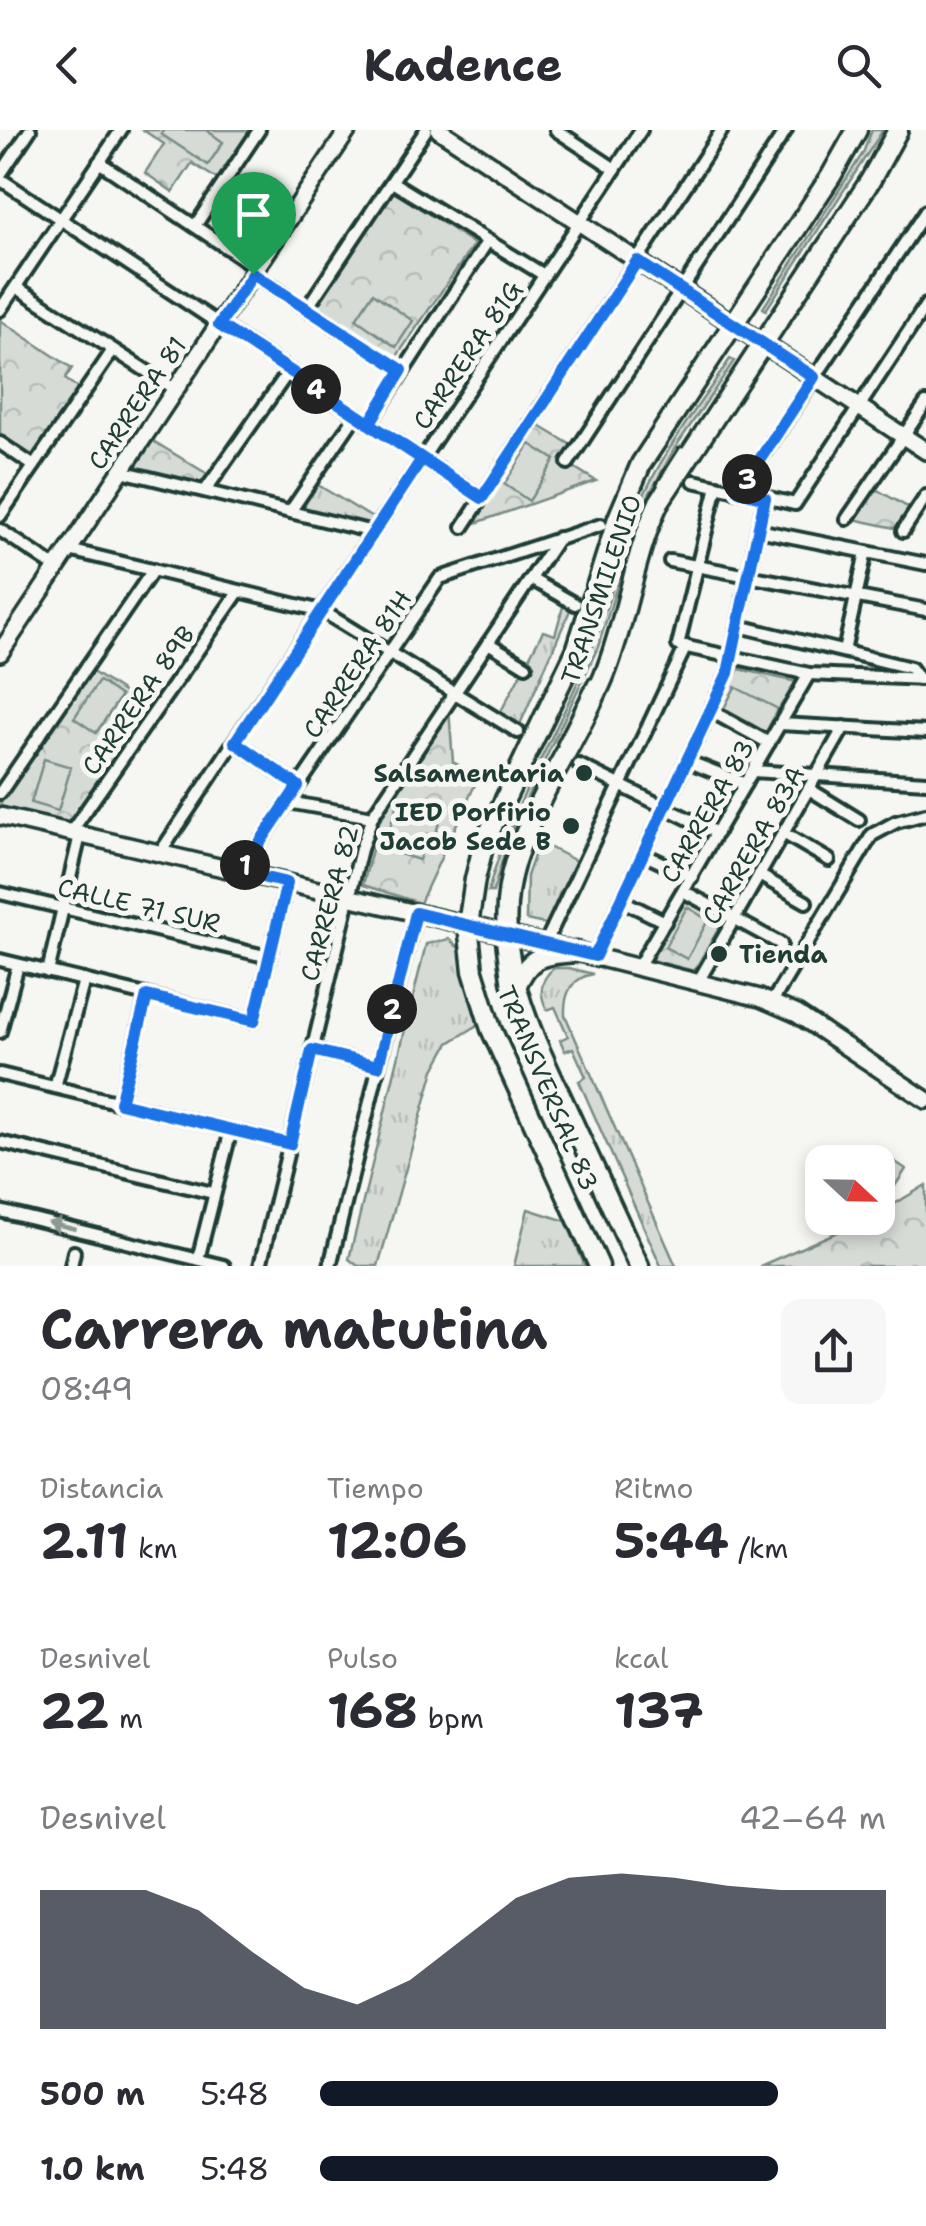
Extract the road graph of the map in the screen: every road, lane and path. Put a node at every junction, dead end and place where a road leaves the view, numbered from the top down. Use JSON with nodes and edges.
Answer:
{"nodes":[{"id":1,"x":30,"y":130,"type":"edge"},
{"id":2,"x":121,"y":130,"type":"edge"},
{"id":3,"x":259,"y":130,"type":"edge"},
{"id":4,"x":348,"y":130,"type":"edge"},
{"id":5,"x":426,"y":130,"type":"edge"},
{"id":6,"x":556,"y":130,"type":"edge"},
{"id":7,"x":641,"y":130,"type":"edge"},
{"id":8,"x":722,"y":130,"type":"edge"},
{"id":9,"x":786,"y":130,"type":"edge"},
{"id":10,"x":857,"y":130,"type":"edge"},
{"id":11,"x":865,"y":130,"type":"edge"},
{"id":12,"x":894,"y":130,"type":"edge"},
{"id":13,"x":445,"y":132,"type":"edge"},
{"id":14,"x":100,"y":162,"type":"junction"},
{"id":15,"x":615,"y":169,"type":"junction"},
{"id":16,"x":0,"y":177,"type":"edge"},
{"id":17,"x":392,"y":182,"type":"junction"},
{"id":18,"x":926,"y":211,"type":"edge"},
{"id":19,"x":61,"y":220,"type":"junction"},
{"id":20,"x":579,"y":222,"type":"junction"},
{"id":21,"x":194,"y":226,"type":"junction"},
{"id":22,"x":487,"y":242,"type":"junction"},
{"id":23,"x":637,"y":261,"type":"junction"},
{"id":24,"x":255,"y":271,"type":"junction"},
{"id":25,"x":544,"y":275,"type":"junction"},
{"id":26,"x":16,"y":287,"type":"junction"},
{"id":27,"x":682,"y":290,"type":"junction"},
{"id":28,"x":926,"y":305,"type":"edge"},
{"id":29,"x":306,"y":308,"type":"junction"},
{"id":30,"x":0,"y":310,"type":"edge"},
{"id":31,"x":219,"y":325,"type":"junction"},
{"id":32,"x":736,"y":326,"type":"junction"},
{"id":33,"x":760,"y":341,"type":"junction"},
{"id":34,"x":113,"y":350,"type":"junction"},
{"id":35,"x":289,"y":370,"type":"junction"},
{"id":36,"x":402,"y":370,"type":"junction"},
{"id":37,"x":814,"y":377,"type":"junction"},
{"id":38,"x":176,"y":390,"type":"junction"},
{"id":39,"x":926,"y":402,"type":"edge"},
{"id":40,"x":858,"y":406,"type":"junction"},
{"id":41,"x":356,"y":415,"type":"junction"},
{"id":42,"x":369,"y":424,"type":"junction"},
{"id":43,"x":903,"y":436,"type":"junction"},
{"id":44,"x":0,"y":443,"type":"edge"},
{"id":45,"x":926,"y":451,"type":"edge"},
{"id":46,"x":422,"y":459,"type":"junction"},
{"id":47,"x":568,"y":464,"type":"dead end"},
{"id":48,"x":34,"y":466,"type":"junction"},
{"id":49,"x":122,"y":471,"type":"junction"},
{"id":50,"x":694,"y":481,"type":"dead end"},
{"id":51,"x":717,"y":486,"type":"junction"},
{"id":52,"x":204,"y":491,"type":"junction"},
{"id":53,"x":739,"y":491,"type":"junction"},
{"id":54,"x":926,"y":496,"type":"edge"},
{"id":55,"x":482,"y":498,"type":"junction"},
{"id":56,"x":765,"y":498,"type":"junction"},
{"id":57,"x":290,"y":512,"type":"junction"},
{"id":58,"x":0,"y":516,"type":"edge"},
{"id":59,"x":847,"y":519,"type":"dead end"},
{"id":60,"x":601,"y":525,"type":"dead end"},
{"id":61,"x":463,"y":527,"type":"dead end"},
{"id":62,"x":0,"y":530,"type":"edge"},
{"id":63,"x":758,"y":530,"type":"junction"},
{"id":64,"x":903,"y":531,"type":"dead end"},
{"id":65,"x":374,"y":532,"type":"junction"},
{"id":66,"x":558,"y":538,"type":"junction"},
{"id":67,"x":68,"y":550,"type":"junction"},
{"id":68,"x":866,"y":552,"type":"junction"},
{"id":69,"x":670,"y":561,"type":"dead end"},
{"id":70,"x":926,"y":564,"type":"edge"},
{"id":71,"x":697,"y":566,"type":"junction"},
{"id":72,"x":57,"y":568,"type":"junction"},
{"id":73,"x":153,"y":570,"type":"junction"},
{"id":74,"x":749,"y":576,"type":"junction"},
{"id":75,"x":530,"y":579,"type":"junction"},
{"id":76,"x":238,"y":591,"type":"junction"},
{"id":77,"x":856,"y":596,"type":"junction"},
{"id":78,"x":576,"y":604,"type":"dead end"},
{"id":79,"x":322,"y":610,"type":"junction"},
{"id":80,"x":926,"y":610,"type":"edge"},
{"id":81,"x":738,"y":626,"type":"junction"},
{"id":82,"x":488,"y":643,"type":"junction"},
{"id":83,"x":682,"y":645,"type":"junction"},
{"id":84,"x":844,"y":651,"type":"junction"},
{"id":85,"x":390,"y":652,"type":"junction"},
{"id":86,"x":0,"y":653,"type":"edge"},
{"id":87,"x":733,"y":655,"type":"junction"},
{"id":88,"x":526,"y":666,"type":"dead end"},
{"id":89,"x":809,"y":674,"type":"junction"},
{"id":90,"x":922,"y":679,"type":"edge"},
{"id":91,"x":454,"y":692,"type":"junction"},
{"id":92,"x":711,"y":710,"type":"junction"},
{"id":93,"x":780,"y":724,"type":"junction"},
{"id":94,"x":844,"y":728,"type":"junction"},
{"id":95,"x":518,"y":732,"type":"dead end"},
{"id":96,"x":926,"y":732,"type":"edge"},
{"id":97,"x":235,"y":742,"type":"junction"},
{"id":98,"x":769,"y":743,"type":"junction"},
{"id":99,"x":687,"y":761,"type":"junction"},
{"id":100,"x":579,"y":766,"type":"dead end"},
{"id":101,"x":753,"y":771,"type":"junction"},
{"id":102,"x":816,"y":776,"type":"junction"},
{"id":103,"x":926,"y":782,"type":"edge"},
{"id":104,"x":746,"y":784,"type":"junction"},
{"id":105,"x":620,"y":785,"type":"junction"},
{"id":106,"x":298,"y":786,"type":"junction"},
{"id":107,"x":808,"y":789,"type":"junction"},
{"id":108,"x":0,"y":793,"type":"edge"},
{"id":109,"x":288,"y":802,"type":"junction"},
{"id":110,"x":665,"y":808,"type":"junction"},
{"id":111,"x":926,"y":814,"type":"edge"},
{"id":112,"x":0,"y":816,"type":"edge"},
{"id":113,"x":372,"y":817,"type":"junction"},
{"id":114,"x":859,"y":820,"type":"dead end"},
{"id":115,"x":75,"y":833,"type":"junction"},
{"id":116,"x":717,"y":833,"type":"junction"},
{"id":117,"x":783,"y":833,"type":"junction"},
{"id":118,"x":160,"y":853,"type":"junction"},
{"id":119,"x":643,"y":854,"type":"junction"},
{"id":120,"x":830,"y":860,"type":"dead end"},
{"id":121,"x":240,"y":872,"type":"junction"},
{"id":122,"x":759,"y":875,"type":"junction"},
{"id":123,"x":692,"y":877,"type":"junction"},
{"id":124,"x":287,"y":883,"type":"junction"},
{"id":125,"x":683,"y":892,"type":"junction"},
{"id":126,"x":0,"y":893,"type":"edge"},
{"id":127,"x":350,"y":898,"type":"junction"},
{"id":128,"x":621,"y":900,"type":"junction"},
{"id":129,"x":806,"y":902,"type":"dead end"},
{"id":130,"x":63,"y":908,"type":"junction"},
{"id":131,"x":416,"y":913,"type":"junction"},
{"id":132,"x":734,"y":920,"type":"junction"},
{"id":133,"x":666,"y":922,"type":"junction"},
{"id":134,"x":473,"y":926,"type":"junction"},
{"id":135,"x":502,"y":934,"type":"junction"},
{"id":136,"x":545,"y":944,"type":"junction"},
{"id":137,"x":781,"y":944,"type":"dead end"},
{"id":138,"x":586,"y":954,"type":"junction"},
{"id":139,"x":269,"y":957,"type":"junction"},
{"id":140,"x":0,"y":960,"type":"edge"},
{"id":141,"x":18,"y":964,"type":"junction"},
{"id":142,"x":638,"y":968,"type":"junction"},
{"id":143,"x":48,"y":972,"type":"junction"},
{"id":144,"x":84,"y":980,"type":"junction"},
{"id":145,"x":698,"y":982,"type":"junction"},
{"id":146,"x":515,"y":988,"type":"junction"},
{"id":147,"x":147,"y":996,"type":"junction"},
{"id":148,"x":772,"y":1002,"type":"junction"},
{"id":149,"x":0,"y":1032,"type":"edge"},
{"id":150,"x":312,"y":1050,"type":"junction"},
{"id":151,"x":378,"y":1066,"type":"junction"},
{"id":152,"x":0,"y":1074,"type":"edge"},
{"id":153,"x":55,"y":1087,"type":"junction"},
{"id":154,"x":926,"y":1100,"type":"edge"},
{"id":155,"x":120,"y":1103,"type":"junction"},
{"id":156,"x":231,"y":1130,"type":"junction"},
{"id":157,"x":0,"y":1142,"type":"edge"},
{"id":158,"x":290,"y":1144,"type":"junction"},
{"id":159,"x":213,"y":1193,"type":"junction"},
{"id":160,"x":0,"y":1211,"type":"edge"},
{"id":161,"x":74,"y":1252,"type":"dead end"},
{"id":162,"x":198,"y":1260,"type":"junction"},
{"id":163,"x":70,"y":1266,"type":"edge"},
{"id":164,"x":224,"y":1266,"type":"edge"},
{"id":165,"x":260,"y":1266,"type":"edge"},
{"id":166,"x":330,"y":1266,"type":"edge"},
{"id":167,"x":599,"y":1266,"type":"edge"},
{"id":168,"x":608,"y":1266,"type":"edge"},
{"id":169,"x":630,"y":1266,"type":"edge"},
{"id":170,"x":639,"y":1266,"type":"edge"}],
"edges":[{"from":1,"to":16,"type":"street"},
{"from":2,"to":14,"type":"street"},
{"from":3,"to":21,"type":"street"},
{"from":4,"to":24,"type":"street","name":"CARRERA 81"},
{"from":5,"to":17,"type":"street"},
{"from":6,"to":15,"type":"street"},
{"from":7,"to":15,"type":"street","name":"CARRERA 81G"},
{"from":8,"to":23,"type":"street"},
{"from":9,"to":27,"type":"street"},
{"from":10,"to":32,"type":"main road","name":"TRANSVERSAL 83"},
{"from":11,"to":32,"type":"lane"},
{"from":12,"to":33,"type":"main road","name":"TRANSVERSAL 83"},
{"from":13,"to":20,"type":"street"},
{"from":14,"to":19,"type":"street"},
{"from":14,"to":21,"type":"street"},
{"from":15,"to":20,"type":"street","name":"CARRERA 81G"},
{"from":16,"to":19,"type":"street"},
{"from":17,"to":22,"type":"street"},
{"from":17,"to":29,"type":"street"},
{"from":18,"to":37,"type":"street"},
{"from":19,"to":26,"type":"street"},
{"from":19,"to":31,"type":"street"},
{"from":20,"to":23,"type":"street"},
{"from":20,"to":25,"type":"street","name":"CARRERA 81G"},
{"from":21,"to":24,"type":"street"},
{"from":22,"to":25,"type":"street"},
{"from":22,"to":36,"type":"street"},
{"from":23,"to":27,"type":"street"},
{"from":23,"to":55,"type":"street"},
{"from":24,"to":29,"type":"street"},
{"from":24,"to":31,"type":"street","name":"CARRERA 81"},
{"from":25,"to":46,"type":"street","name":"CARRERA 81G"},
{"from":26,"to":30,"type":"street"},
{"from":26,"to":34,"type":"street"},
{"from":27,"to":32,"type":"street"},
{"from":27,"to":47,"type":"street"},
{"from":28,"to":40,"type":"street"},
{"from":29,"to":36,"type":"street"},
{"from":31,"to":35,"type":"street"},
{"from":31,"to":38,"type":"street","name":"CARRERA 81"},
{"from":32,"to":33,"type":"street"},
{"from":32,"to":134,"type":"main road","name":"TRANSVERSAL 83"},
{"from":33,"to":37,"type":"street"},
{"from":33,"to":135,"type":"main road","name":"TRANSVERSAL 83"},
{"from":34,"to":38,"type":"street"},
{"from":34,"to":48,"type":"street"},
{"from":35,"to":41,"type":"street"},
{"from":35,"to":52,"type":"street"},
{"from":36,"to":42,"type":"street"},
{"from":37,"to":40,"type":"street"},
{"from":37,"to":53,"type":"street"},
{"from":38,"to":49,"type":"street","name":"CARRERA 81"},
{"from":39,"to":43,"type":"street"},
{"from":40,"to":43,"type":"street"},
{"from":40,"to":56,"type":"street"},
{"from":41,"to":42,"type":"street"},
{"from":41,"to":57,"type":"street"},
{"from":42,"to":46,"type":"street"},
{"from":43,"to":45,"type":"street"},
{"from":43,"to":59,"type":"street"},
{"from":44,"to":48,"type":"street"},
{"from":46,"to":55,"type":"street"},
{"from":46,"to":65,"type":"street","name":"CARRERA 81G"},
{"from":48,"to":58,"type":"street"},
{"from":49,"to":52,"type":"street"},
{"from":49,"to":67,"type":"street","name":"CARRERA 81"},
{"from":50,"to":51,"type":"street"},
{"from":51,"to":53,"type":"street"},
{"from":51,"to":71,"type":"street"},
{"from":52,"to":57,"type":"street"},
{"from":53,"to":56,"type":"street"},
{"from":54,"to":64,"type":"street"},
{"from":55,"to":61,"type":"street"},
{"from":56,"to":63,"type":"street"},
{"from":57,"to":65,"type":"street"},
{"from":60,"to":66,"type":"street"},
{"from":62,"to":72,"type":"street"},
{"from":63,"to":68,"type":"street"},
{"from":63,"to":74,"type":"street"},
{"from":65,"to":79,"type":"street","name":"CARRERA 81G"},
{"from":66,"to":75,"type":"street","name":"CARRERA 82"},
{"from":66,"to":85,"type":"street","name":"CARRERA 81H"},
{"from":67,"to":72,"type":"street","name":"CARRERA 81"},
{"from":67,"to":73,"type":"street"},
{"from":68,"to":70,"type":"street"},
{"from":68,"to":77,"type":"street"},
{"from":69,"to":71,"type":"street"},
{"from":71,"to":74,"type":"street"},
{"from":71,"to":83,"type":"street"},
{"from":72,"to":86,"type":"street","name":"CARRERA 81"},
{"from":73,"to":76,"type":"street"},
{"from":73,"to":108,"type":"street"},
{"from":74,"to":77,"type":"street"},
{"from":74,"to":81,"type":"street"},
{"from":75,"to":78,"type":"street"},
{"from":75,"to":82,"type":"street","name":"CARRERA 82"},
{"from":76,"to":79,"type":"street"},
{"from":76,"to":115,"type":"street","name":"CARRERA 89B"},
{"from":77,"to":80,"type":"street"},
{"from":77,"to":84,"type":"street"},
{"from":79,"to":85,"type":"street"},
{"from":79,"to":97,"type":"street","name":"CARRERA 81G"},
{"from":81,"to":84,"type":"street"},
{"from":81,"to":87,"type":"street"},
{"from":82,"to":88,"type":"street"},
{"from":82,"to":91,"type":"street","name":"CARRERA 82"},
{"from":83,"to":87,"type":"street"},
{"from":83,"to":105,"type":"street"},
{"from":84,"to":90,"type":"street"},
{"from":85,"to":91,"type":"street"},
{"from":85,"to":106,"type":"street","name":"CARRERA 81H"},
{"from":87,"to":89,"type":"street"},
{"from":87,"to":92,"type":"street"},
{"from":89,"to":90,"type":"street"},
{"from":89,"to":93,"type":"street","name":"CARRERA 83"},
{"from":91,"to":95,"type":"street"},
{"from":91,"to":113,"type":"street","name":"CARRERA 82"},
{"from":92,"to":98,"type":"street"},
{"from":92,"to":99,"type":"street"},
{"from":93,"to":94,"type":"street"},
{"from":93,"to":98,"type":"street","name":"CARRERA 83"},
{"from":94,"to":96,"type":"street"},
{"from":94,"to":102,"type":"street","name":"CARRERA 83A"},
{"from":97,"to":106,"type":"street"},
{"from":97,"to":118,"type":"street","name":"CARRERA 81G"},
{"from":98,"to":101,"type":"street","name":"CARRERA 83"},
{"from":99,"to":104,"type":"street"},
{"from":99,"to":110,"type":"street"},
{"from":100,"to":105,"type":"street"},
{"from":101,"to":102,"type":"street"},
{"from":101,"to":104,"type":"street","name":"CARRERA 83"},
{"from":102,"to":103,"type":"street"},
{"from":102,"to":107,"type":"street","name":"CARRERA 83A"},
{"from":104,"to":116,"type":"street","name":"CARRERA 83"},
{"from":105,"to":110,"type":"street"},
{"from":105,"to":136,"type":"street"},
{"from":106,"to":109,"type":"street","name":"CARRERA 81H"},
{"from":107,"to":114,"type":"street"},
{"from":107,"to":117,"type":"street","name":"CARRERA 83A"},
{"from":109,"to":113,"type":"street"},
{"from":109,"to":121,"type":"street","name":"CARRERA 81H"},
{"from":110,"to":116,"type":"street"},
{"from":110,"to":119,"type":"street"},
{"from":111,"to":148,"type":"street"},
{"from":112,"to":115,"type":"street"},
{"from":113,"to":127,"type":"street","name":"CARRERA 82"},
{"from":115,"to":118,"type":"street"},
{"from":115,"to":130,"type":"street"},
{"from":116,"to":123,"type":"street","name":"CARRERA 83"},
{"from":117,"to":120,"type":"street"},
{"from":117,"to":122,"type":"street","name":"CARRERA 83A"},
{"from":118,"to":121,"type":"street"},
{"from":119,"to":123,"type":"street"},
{"from":119,"to":128,"type":"street"},
{"from":121,"to":124,"type":"street"},
{"from":122,"to":129,"type":"street"},
{"from":122,"to":132,"type":"street","name":"CARRERA 83A"},
{"from":123,"to":125,"type":"street","name":"CARRERA 83"},
{"from":124,"to":127,"type":"street"},
{"from":124,"to":139,"type":"street"},
{"from":125,"to":132,"type":"street"},
{"from":125,"to":133,"type":"street","name":"CARRERA 83"},
{"from":126,"to":130,"type":"street","name":"CALLE 71 SUR"},
{"from":127,"to":131,"type":"street"},
{"from":127,"to":150,"type":"street","name":"CARRERA 82"},
{"from":128,"to":133,"type":"street"},
{"from":128,"to":138,"type":"street"},
{"from":130,"to":139,"type":"street","name":"CALLE 71 SUR"},
{"from":130,"to":143,"type":"street"},
{"from":131,"to":134,"type":"street"},
{"from":131,"to":151,"type":"street"},
{"from":132,"to":137,"type":"street"},
{"from":132,"to":145,"type":"street","name":"CARRERA 83A"},
{"from":133,"to":142,"type":"street","name":"CARRERA 83"},
{"from":134,"to":135,"type":"street"},
{"from":134,"to":167,"type":"main road","name":"TRANSVERSAL 83"},
{"from":134,"to":168,"type":"lane"},
{"from":135,"to":136,"type":"street"},
{"from":135,"to":146,"type":"main road","name":"TRANSVERSAL 83"},
{"from":135,"to":169,"type":"lane"},
{"from":136,"to":138,"type":"street"},
{"from":138,"to":142,"type":"street"},
{"from":138,"to":146,"type":"main road"},
{"from":139,"to":147,"type":"street"},
{"from":140,"to":141,"type":"street"},
{"from":141,"to":143,"type":"street"},
{"from":141,"to":149,"type":"street"},
{"from":142,"to":145,"type":"street"},
{"from":143,"to":144,"type":"street"},
{"from":144,"to":147,"type":"street"},
{"from":144,"to":153,"type":"street"},
{"from":145,"to":148,"type":"street"},
{"from":146,"to":170,"type":"main road","name":"TRANSVERSAL 83"},
{"from":147,"to":155,"type":"street"},
{"from":148,"to":154,"type":"street"},
{"from":150,"to":151,"type":"street"},
{"from":150,"to":158,"type":"street","name":"CARRERA 82"},
{"from":151,"to":166,"type":"street"},
{"from":152,"to":153,"type":"street"},
{"from":153,"to":155,"type":"street"},
{"from":155,"to":156,"type":"street"},
{"from":156,"to":158,"type":"street"},
{"from":156,"to":159,"type":"street"},
{"from":157,"to":159,"type":"street"},
{"from":158,"to":165,"type":"street","name":"CARRERA 82"},
{"from":159,"to":162,"type":"street"},
{"from":162,"to":160,"type":"street","one_way":true},
{"from":161,"to":163,"type":"street"},
{"from":162,"to":164,"type":"street"}]}
